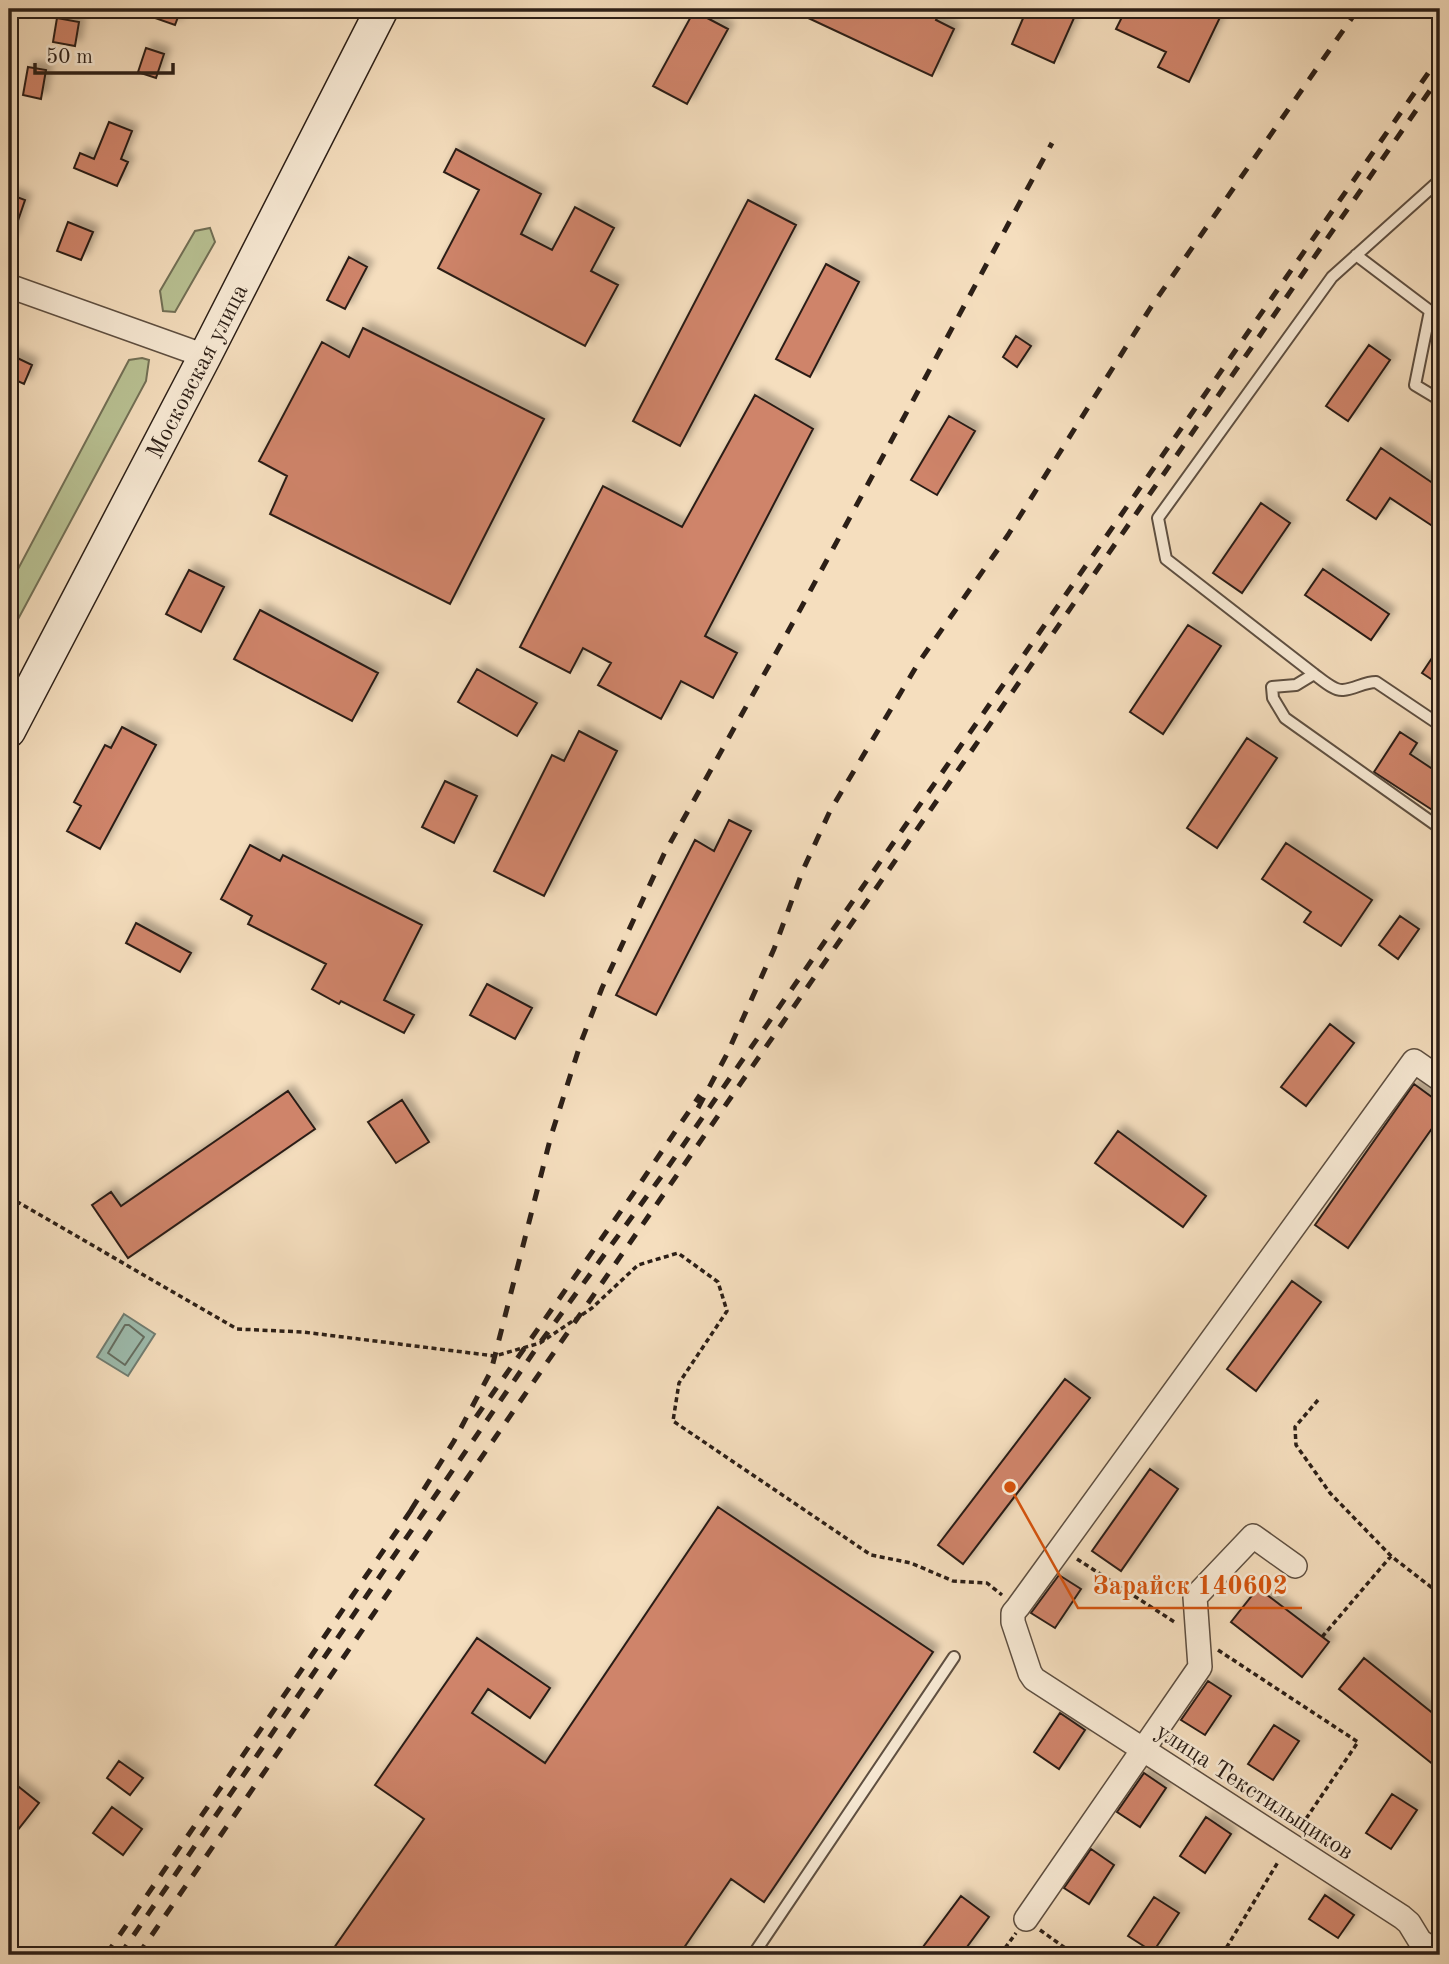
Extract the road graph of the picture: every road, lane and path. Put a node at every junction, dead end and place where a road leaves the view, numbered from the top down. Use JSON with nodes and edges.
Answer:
{"nodes":[{"id":1,"x":382,"y":9,"type":"edge"},
{"id":2,"x":1440,"y":180,"type":"edge"},
{"id":3,"x":1356,"y":255,"type":"junction"},
{"id":4,"x":9,"y":286,"type":"edge"},
{"id":5,"x":205,"y":356,"type":"junction"},
{"id":6,"x":1440,"y":400,"type":"edge"},
{"id":7,"x":1314,"y":674,"type":"junction"},
{"id":8,"x":11,"y":719,"type":"edge"},
{"id":9,"x":1440,"y":725,"type":"edge"},
{"id":10,"x":1440,"y":828,"type":"edge"},
{"id":11,"x":1440,"y":1079,"type":"edge"},
{"id":12,"x":9,"y":1197,"type":"edge"},
{"id":13,"x":1318,"y":1400,"type":"dead end"},
{"id":14,"x":1060,"y":1548,"type":"junction"},
{"id":15,"x":1391,"y":1556,"type":"junction"},
{"id":16,"x":1295,"y":1566,"type":"dead end"},
{"id":17,"x":1440,"y":1594,"type":"edge"},
{"id":18,"x":1018,"y":1607,"type":"junction"},
{"id":19,"x":1198,"y":1637,"type":"junction"},
{"id":20,"x":1322,"y":1637,"type":"dead end"},
{"id":21,"x":954,"y":1657,"type":"dead end"},
{"id":22,"x":1143,"y":1749,"type":"junction"},
{"id":23,"x":1289,"y":1844,"type":"junction"},
{"id":24,"x":1026,"y":1919,"type":"dead end"},
{"id":25,"x":753,"y":1955,"type":"edge"},
{"id":26,"x":1222,"y":1955,"type":"edge"},
{"id":27,"x":1440,"y":1955,"type":"edge"}],
"edges":[{"from":1,"to":5,"type":"main road","name":"Московская улица"},
{"from":2,"to":3,"type":"lane"},
{"from":3,"to":6,"type":"lane"},
{"from":3,"to":7,"type":"lane"},
{"from":4,"to":5,"type":"street"},
{"from":5,"to":8,"type":"main road","name":"Московская улица"},
{"from":7,"to":9,"type":"lane"},
{"from":7,"to":10,"type":"lane"},
{"from":11,"to":14,"type":"street"},
{"from":12,"to":18,"type":"path"},
{"from":13,"to":15,"type":"path"},
{"from":14,"to":18,"type":"street"},
{"from":14,"to":19,"type":"path"},
{"from":15,"to":17,"type":"path"},
{"from":15,"to":20,"type":"path"},
{"from":16,"to":19,"type":"street"},
{"from":18,"to":22,"type":"street","name":"улица Текстильщиков"},
{"from":19,"to":22,"type":"street"},
{"from":19,"to":23,"type":"path"},
{"from":21,"to":25,"type":"lane"},
{"from":22,"to":23,"type":"street","name":"улица Текстильщиков"},
{"from":22,"to":24,"type":"street"},
{"from":23,"to":26,"type":"path"},
{"from":23,"to":27,"type":"street","name":"улица Текстильщиков"}]}
